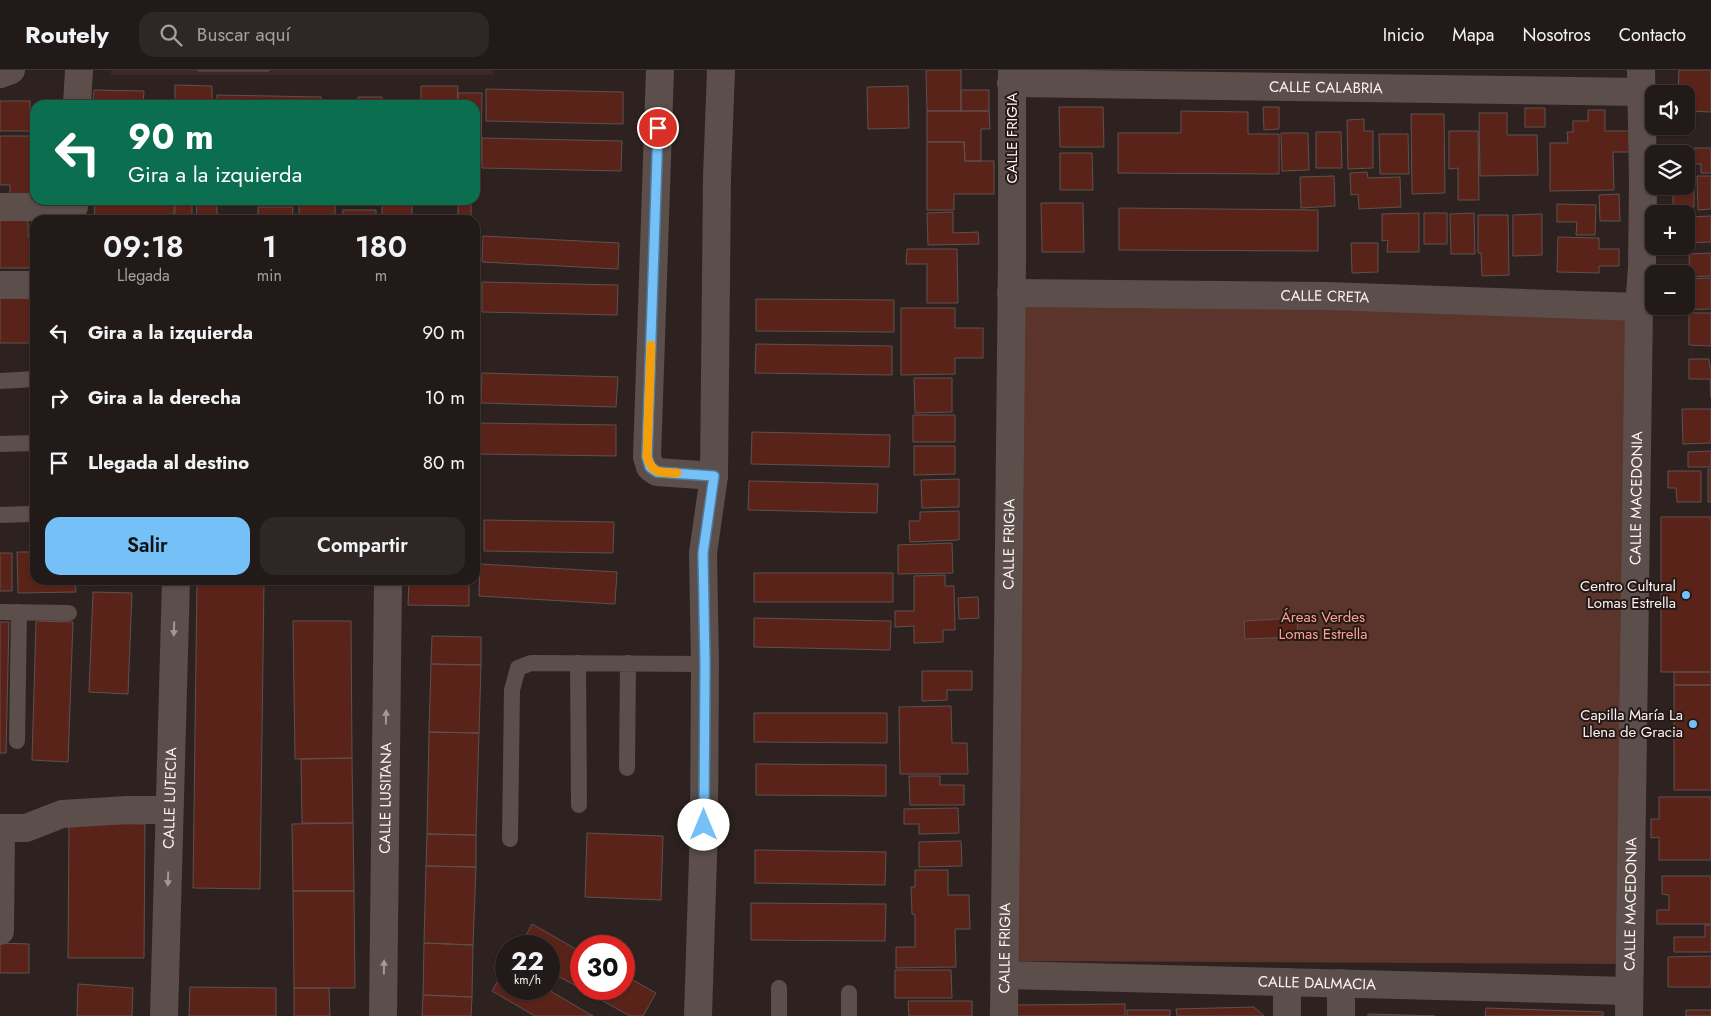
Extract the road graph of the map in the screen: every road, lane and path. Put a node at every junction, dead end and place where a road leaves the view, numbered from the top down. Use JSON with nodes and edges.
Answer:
{"nodes":[{"id":1,"x":11,"y":70,"type":"edge"},
{"id":2,"x":79,"y":70,"type":"edge"},
{"id":3,"x":660,"y":70,"type":"edge"},
{"id":4,"x":722,"y":70,"type":"edge"},
{"id":5,"x":0,"y":74,"type":"edge"},
{"id":6,"x":1012,"y":77,"type":"edge"},
{"id":7,"x":1641,"y":81,"type":"edge"},
{"id":8,"x":78,"y":100,"type":"edge"},
{"id":9,"x":0,"y":207,"type":"edge"},
{"id":10,"x":74,"y":209,"type":"edge"},
{"id":11,"x":0,"y":285,"type":"edge"},
{"id":12,"x":30,"y":285,"type":"edge"},
{"id":13,"x":1011,"y":293,"type":"junction"},
{"id":14,"x":1639,"y":307,"type":"junction"},
{"id":15,"x":30,"y":378,"type":"edge"},
{"id":16,"x":0,"y":381,"type":"edge"},
{"id":17,"x":30,"y":443,"type":"edge"},
{"id":18,"x":0,"y":444,"type":"edge"},
{"id":19,"x":714,"y":476,"type":"junction"},
{"id":20,"x":30,"y":514,"type":"edge"},
{"id":21,"x":0,"y":515,"type":"edge"},
{"id":22,"x":176,"y":585,"type":"edge"},
{"id":23,"x":388,"y":585,"type":"edge"},
{"id":24,"x":0,"y":612,"type":"edge"},
{"id":25,"x":19,"y":612,"type":"junction"},
{"id":26,"x":69,"y":613,"type":"dead end"},
{"id":27,"x":578,"y":663,"type":"junction"},
{"id":28,"x":628,"y":663,"type":"junction"},
{"id":29,"x":705,"y":664,"type":"junction"},
{"id":30,"x":17,"y":741,"type":"dead end"},
{"id":31,"x":627,"y":768,"type":"dead end"},
{"id":32,"x":579,"y":805,"type":"dead end"},
{"id":33,"x":170,"y":810,"type":"junction"},
{"id":34,"x":0,"y":828,"type":"edge"},
{"id":35,"x":510,"y":839,"type":"dead end"},
{"id":36,"x":0,"y":931,"type":"edge"},
{"id":37,"x":1005,"y":975,"type":"junction"},
{"id":38,"x":1287,"y":982,"type":"junction"},
{"id":39,"x":1342,"y":982,"type":"junction"},
{"id":40,"x":779,"y":988,"type":"dead end"},
{"id":41,"x":849,"y":992,"type":"dead end"},
{"id":42,"x":1629,"y":1004,"type":"edge"},
{"id":43,"x":164,"y":1016,"type":"edge"},
{"id":44,"x":383,"y":1016,"type":"edge"},
{"id":45,"x":698,"y":1016,"type":"edge"},
{"id":46,"x":779,"y":1016,"type":"edge"},
{"id":47,"x":849,"y":1016,"type":"edge"},
{"id":48,"x":1004,"y":1016,"type":"edge"},
{"id":49,"x":1287,"y":1016,"type":"edge"},
{"id":50,"x":1341,"y":1016,"type":"edge"}],
"edges":[{"from":1,"to":5,"type":"street"},
{"from":2,"to":8,"type":"street"},
{"from":3,"to":19,"type":"street"},
{"from":4,"to":19,"type":"street"},
{"from":6,"to":7,"type":"street","name":"CALLE CALABRIA"},
{"from":6,"to":13,"type":"street","name":"CALLE FRIGIA"},
{"from":7,"to":14,"type":"street","name":"CALLE MACEDONIA"},
{"from":9,"to":10,"type":"street"},
{"from":11,"to":12,"type":"street"},
{"from":13,"to":14,"type":"street","name":"CALLE CRETA"},
{"from":13,"to":37,"type":"street","name":"CALLE FRIGIA"},
{"from":14,"to":42,"type":"street","name":"CALLE MACEDONIA"},
{"from":15,"to":16,"type":"lane"},
{"from":17,"to":18,"type":"lane"},
{"from":19,"to":29,"type":"street"},
{"from":20,"to":21,"type":"lane"},
{"from":22,"to":33,"type":"street","name":"CALLE LUTECIA","one_way":true},
{"from":44,"to":23,"type":"street","name":"CALLE LUSITANA","one_way":true},
{"from":24,"to":25,"type":"lane"},
{"from":25,"to":26,"type":"lane"},
{"from":25,"to":30,"type":"lane"},
{"from":27,"to":28,"type":"lane"},
{"from":27,"to":32,"type":"lane"},
{"from":27,"to":35,"type":"lane"},
{"from":28,"to":29,"type":"lane"},
{"from":28,"to":31,"type":"lane"},
{"from":29,"to":45,"type":"street"},
{"from":33,"to":34,"type":"street"},
{"from":33,"to":43,"type":"street","name":"CALLE LUTECIA","one_way":true},
{"from":34,"to":36,"type":"street"},
{"from":37,"to":38,"type":"street","name":"CALLE DALMACIA"},
{"from":37,"to":48,"type":"street","name":"CALLE FRIGIA"},
{"from":38,"to":39,"type":"street","name":"CALLE DALMACIA"},
{"from":38,"to":49,"type":"street"},
{"from":39,"to":42,"type":"street","name":"CALLE DALMACIA"},
{"from":39,"to":50,"type":"street"},
{"from":40,"to":46,"type":"lane"},
{"from":41,"to":47,"type":"lane"}]}
